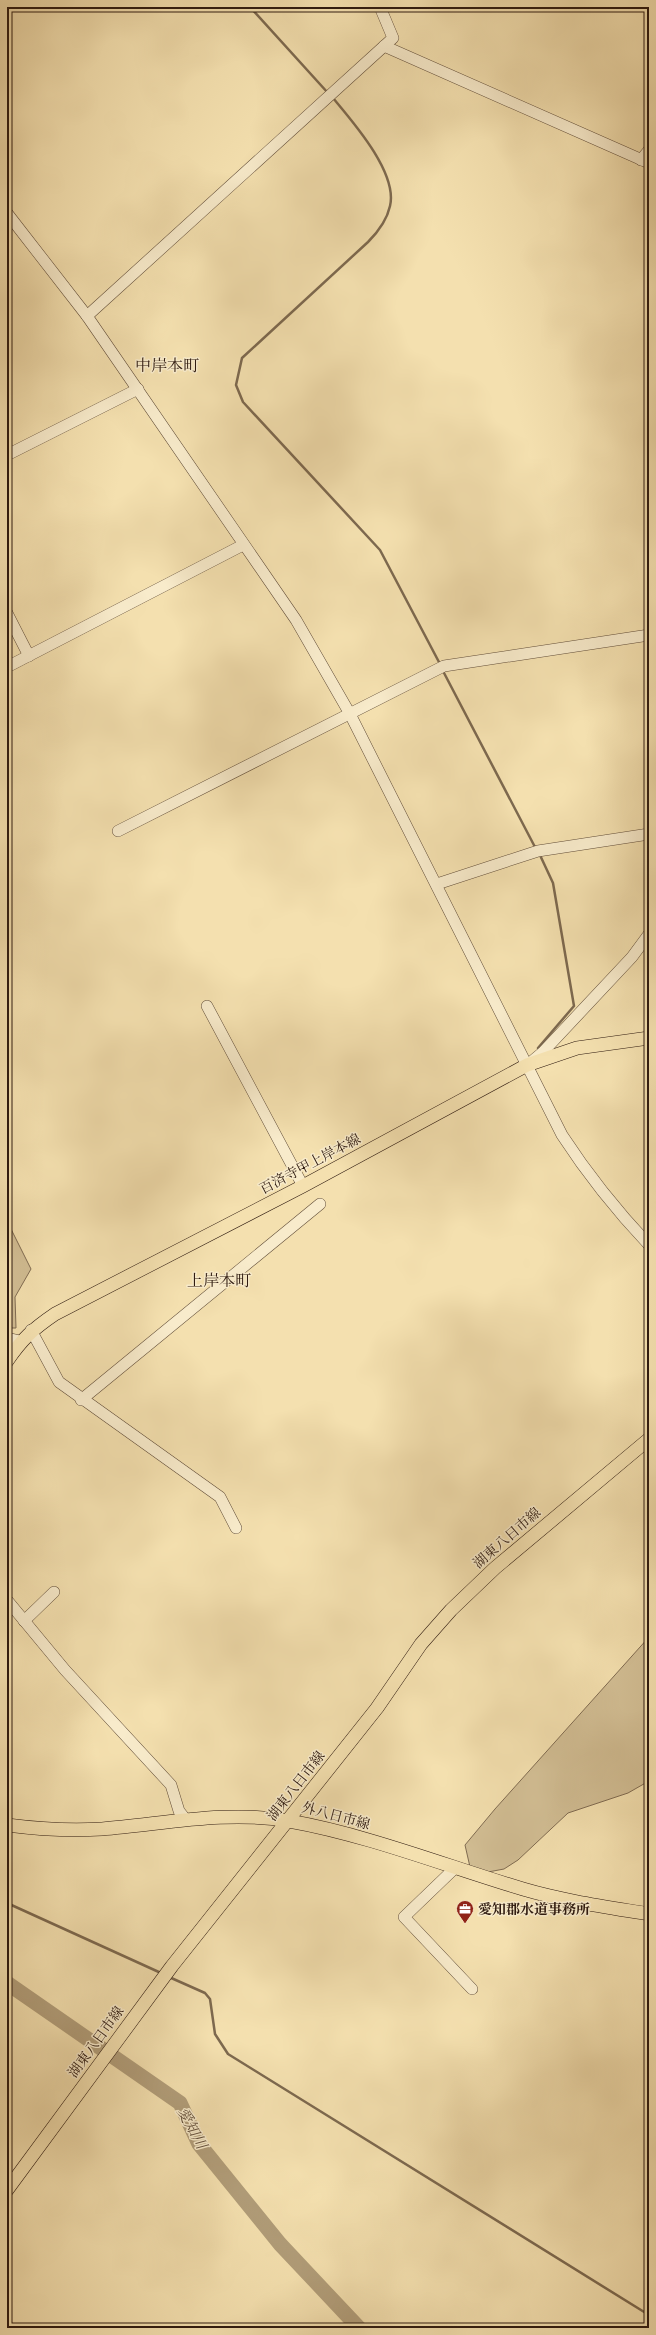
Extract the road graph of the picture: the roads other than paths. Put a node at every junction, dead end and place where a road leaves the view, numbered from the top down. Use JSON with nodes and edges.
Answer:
{"nodes":[{"id":1,"x":380,"y":7,"type":"edge"},
{"id":2,"x":384,"y":46,"type":"junction"},
{"id":3,"x":649,"y":150,"type":"edge"},
{"id":4,"x":645,"y":162,"type":"edge"},
{"id":5,"x":7,"y":213,"type":"edge"},
{"id":6,"x":87,"y":316,"type":"junction"},
{"id":7,"x":138,"y":389,"type":"junction"},
{"id":8,"x":7,"y":455,"type":"edge"},
{"id":9,"x":243,"y":545,"type":"junction"},
{"id":10,"x":7,"y":613,"type":"edge"},
{"id":11,"x":649,"y":635,"type":"edge"},
{"id":12,"x":29,"y":656,"type":"junction"},
{"id":13,"x":7,"y":667,"type":"edge"},
{"id":14,"x":350,"y":714,"type":"junction"},
{"id":15,"x":118,"y":831,"type":"dead end"},
{"id":16,"x":649,"y":834,"type":"edge"},
{"id":17,"x":437,"y":884,"type":"junction"},
{"id":18,"x":649,"y":934,"type":"edge"},
{"id":19,"x":208,"y":1006,"type":"dead end"},
{"id":20,"x":649,"y":1038,"type":"edge"},
{"id":21,"x":527,"y":1065,"type":"junction"},
{"id":22,"x":303,"y":1186,"type":"junction"},
{"id":23,"x":320,"y":1204,"type":"dead end"},
{"id":24,"x":649,"y":1245,"type":"edge"},
{"id":25,"x":31,"y":1330,"type":"junction"},
{"id":26,"x":7,"y":1338,"type":"edge"},
{"id":27,"x":20,"y":1341,"type":"junction"},
{"id":28,"x":7,"y":1361,"type":"edge"},
{"id":29,"x":82,"y":1400,"type":"junction"},
{"id":30,"x":649,"y":1439,"type":"edge"},
{"id":31,"x":236,"y":1528,"type":"dead end"},
{"id":32,"x":54,"y":1592,"type":"dead end"},
{"id":33,"x":7,"y":1600,"type":"edge"},
{"id":34,"x":24,"y":1620,"type":"junction"},
{"id":35,"x":186,"y":1820,"type":"junction"},
{"id":36,"x":289,"y":1820,"type":"junction"},
{"id":37,"x":7,"y":1825,"type":"edge"},
{"id":38,"x":455,"y":1868,"type":"junction"},
{"id":39,"x":649,"y":1914,"type":"edge"},
{"id":40,"x":472,"y":1989,"type":"dead end"},
{"id":41,"x":7,"y":2190,"type":"edge"}],
"edges":[{"from":1,"to":2,"type":"street"},
{"from":2,"to":4,"type":"street"},
{"from":2,"to":6,"type":"street"},
{"from":3,"to":4,"type":"street"},
{"from":5,"to":6,"type":"street"},
{"from":6,"to":7,"type":"street"},
{"from":7,"to":8,"type":"street"},
{"from":7,"to":9,"type":"street"},
{"from":9,"to":12,"type":"street"},
{"from":9,"to":14,"type":"street"},
{"from":10,"to":12,"type":"street"},
{"from":11,"to":14,"type":"street"},
{"from":12,"to":13,"type":"street"},
{"from":14,"to":15,"type":"street"},
{"from":14,"to":17,"type":"street"},
{"from":16,"to":17,"type":"street"},
{"from":17,"to":21,"type":"street"},
{"from":18,"to":21,"type":"street"},
{"from":19,"to":22,"type":"street"},
{"from":20,"to":21,"type":"main road","name":"百済寺甲上岸本線"},
{"from":21,"to":22,"type":"main road","name":"百済寺甲上岸本線"},
{"from":21,"to":24,"type":"street"},
{"from":22,"to":25,"type":"main road","name":"百済寺甲上岸本線"},
{"from":23,"to":29,"type":"street"},
{"from":25,"to":27,"type":"main road","name":"百済寺甲上岸本線"},
{"from":25,"to":29,"type":"street"},
{"from":26,"to":27,"type":"street"},
{"from":27,"to":28,"type":"main road","name":"百済寺甲上岸本線"},
{"from":29,"to":31,"type":"street"},
{"from":30,"to":36,"type":"main road","name":"湖東八日市線"},
{"from":32,"to":34,"type":"street"},
{"from":33,"to":34,"type":"street"},
{"from":34,"to":35,"type":"street"},
{"from":35,"to":36,"type":"main road","name":"外八日市線"},
{"from":35,"to":37,"type":"main road","name":"外八日市線"},
{"from":36,"to":38,"type":"main road","name":"外八日市線"},
{"from":36,"to":41,"type":"main road","name":"湖東八日市線"},
{"from":38,"to":39,"type":"main road","name":"外八日市線"},
{"from":38,"to":40,"type":"street"}]}
